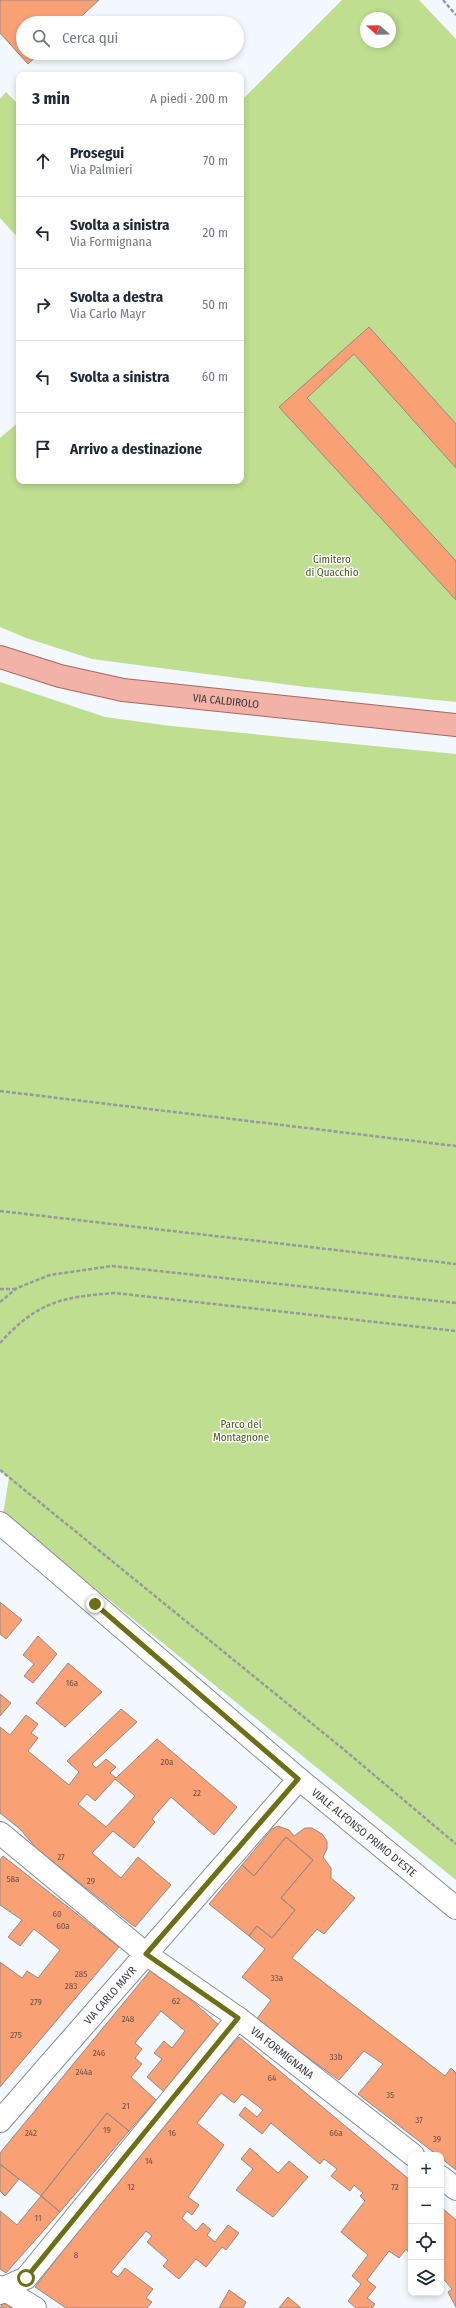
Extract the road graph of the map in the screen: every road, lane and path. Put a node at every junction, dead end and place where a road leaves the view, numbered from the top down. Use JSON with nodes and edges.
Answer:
{"nodes":[{"id":1,"x":442,"y":0,"type":"edge"},
{"id":2,"x":456,"y":14,"type":"edge"},
{"id":3,"x":0,"y":657,"type":"edge"},
{"id":4,"x":456,"y":725,"type":"edge"},
{"id":5,"x":0,"y":1091,"type":"edge"},
{"id":6,"x":456,"y":1146,"type":"edge"},
{"id":7,"x":0,"y":1211,"type":"edge"},
{"id":8,"x":456,"y":1264,"type":"edge"},
{"id":9,"x":16,"y":1288,"type":"junction"},
{"id":10,"x":0,"y":1289,"type":"edge"},
{"id":11,"x":0,"y":1302,"type":"edge"},
{"id":12,"x":456,"y":1303,"type":"edge"},
{"id":13,"x":456,"y":1331,"type":"edge"},
{"id":14,"x":0,"y":1344,"type":"edge"},
{"id":15,"x":0,"y":1470,"type":"edge"},
{"id":16,"x":0,"y":1523,"type":"edge"},
{"id":17,"x":298,"y":1779,"type":"junction"},
{"id":18,"x":0,"y":1833,"type":"edge"},
{"id":19,"x":456,"y":1844,"type":"edge"},
{"id":20,"x":456,"y":1908,"type":"edge"},
{"id":21,"x":146,"y":1954,"type":"junction"},
{"id":22,"x":238,"y":2018,"type":"junction"},
{"id":23,"x":0,"y":2121,"type":"edge"},
{"id":24,"x":409,"y":2152,"type":"edge"},
{"id":25,"x":444,"y":2179,"type":"edge"},
{"id":26,"x":456,"y":2189,"type":"edge"},
{"id":27,"x":1,"y":2289,"type":"edge"},
{"id":28,"x":35,"y":2308,"type":"edge"}],
"edges":[{"from":1,"to":2,"type":"path"},
{"from":3,"to":4,"type":"main road","name":"VIA CALDIROLO"},
{"from":5,"to":6,"type":"path"},
{"from":7,"to":8,"type":"path"},
{"from":9,"to":10,"type":"path"},
{"from":9,"to":11,"type":"path"},
{"from":9,"to":12,"type":"path"},
{"from":13,"to":14,"type":"path"},
{"from":15,"to":19,"type":"path"},
{"from":16,"to":17,"type":"street","name":"VIALE ALFONSO PRIMO D'ESTE"},
{"from":17,"to":20,"type":"street","name":"VIALE ALFONSO PRIMO D'ESTE"},
{"from":17,"to":21,"type":"street","name":"VIA CARLO MAYR"},
{"from":18,"to":21,"type":"street","name":"VIA FORMIGNANA"},
{"from":21,"to":22,"type":"street","name":"VIA FORMIGNANA"},
{"from":21,"to":23,"type":"street","name":"VIA CARLO MAYR"},
{"from":22,"to":24,"type":"street","name":"VIA FORMIGNANA"},
{"from":22,"to":27,"type":"street"},
{"from":25,"to":26,"type":"street"},
{"from":27,"to":28,"type":"street"}]}
